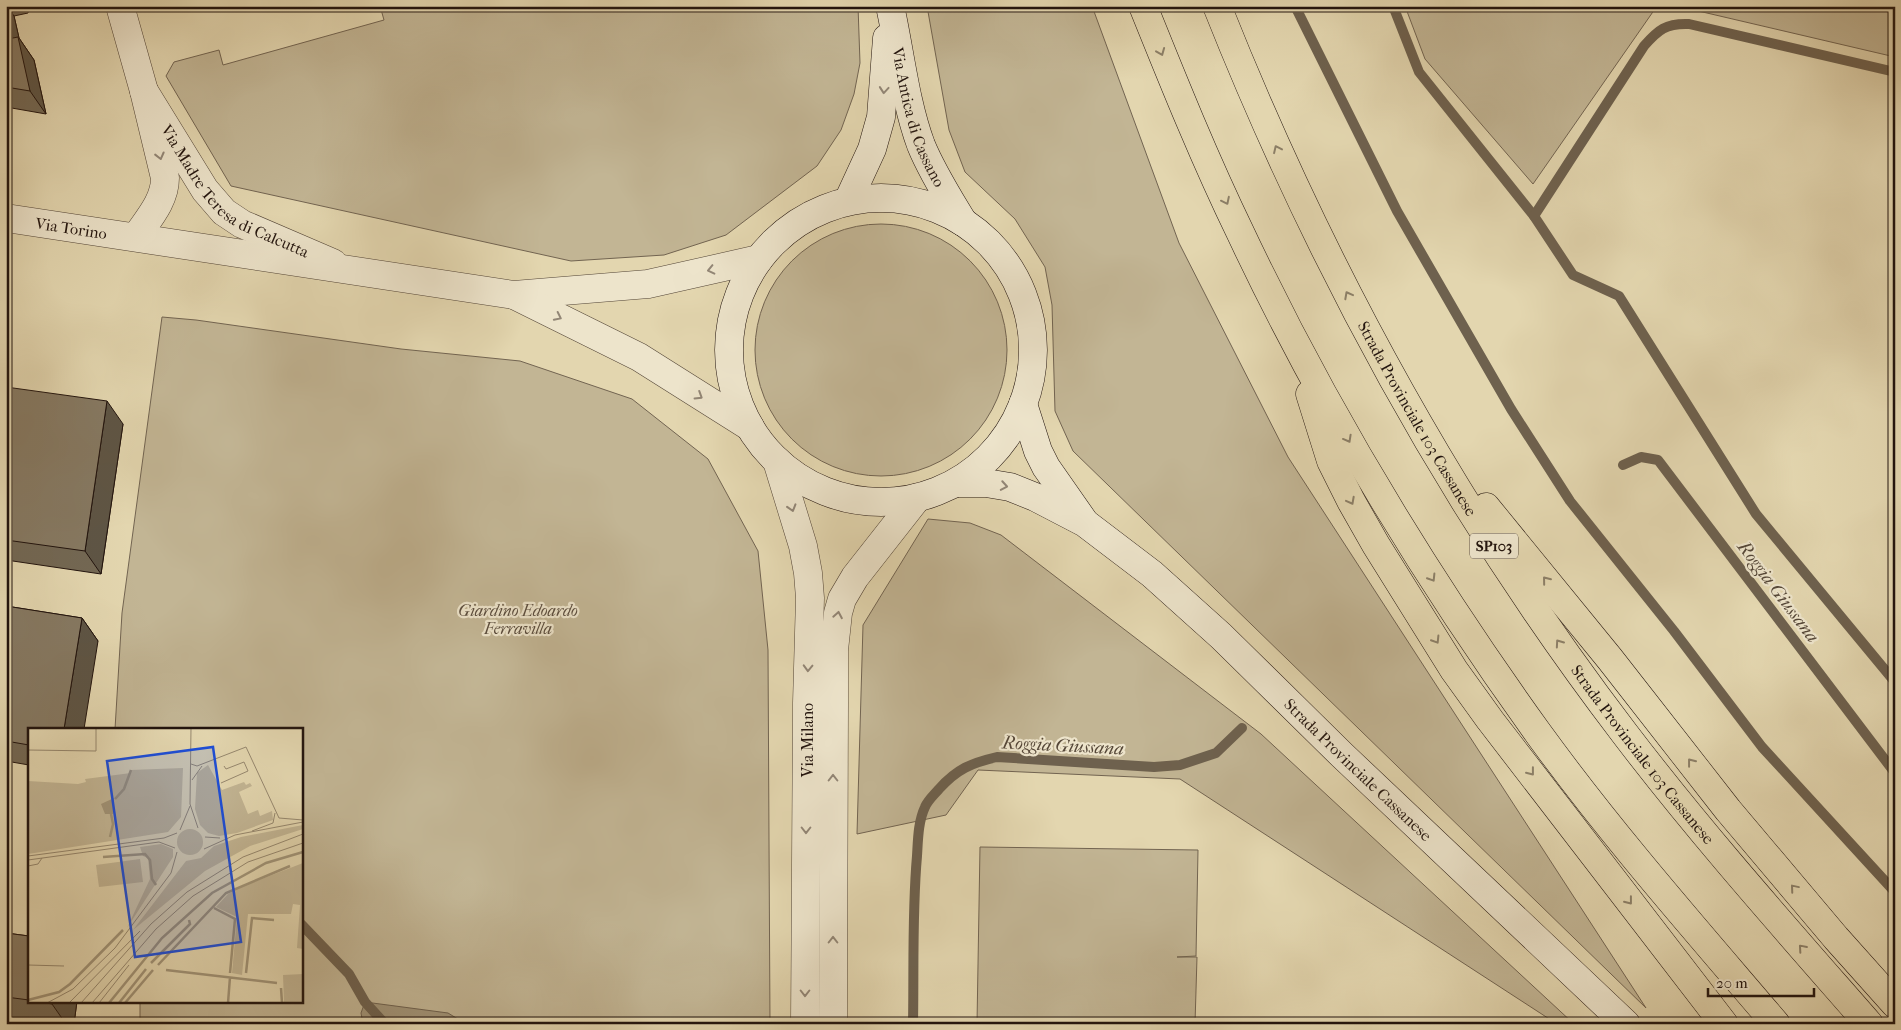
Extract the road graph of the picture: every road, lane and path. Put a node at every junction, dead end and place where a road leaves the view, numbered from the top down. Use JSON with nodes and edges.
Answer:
{"nodes":[{"id":1,"x":120,"y":6,"type":"edge"},
{"id":2,"x":889,"y":6,"type":"edge"},
{"id":3,"x":1143,"y":6,"type":"edge"},
{"id":4,"x":1217,"y":6,"type":"edge"},
{"id":5,"x":144,"y":91,"type":"junction"},
{"id":6,"x":848,"y":201,"type":"junction"},
{"id":7,"x":6,"y":218,"type":"edge"},
{"id":8,"x":964,"y":222,"type":"junction"},
{"id":9,"x":136,"y":237,"type":"junction"},
{"id":10,"x":759,"y":259,"type":"junction"},
{"id":11,"x":346,"y":270,"type":"junction"},
{"id":12,"x":514,"y":295,"type":"junction"},
{"id":13,"x":1294,"y":340,"type":"junction"},
{"id":14,"x":1023,"y":404,"type":"junction"},
{"id":15,"x":1417,"y":421,"type":"junction"},
{"id":16,"x":750,"y":427,"type":"junction"},
{"id":17,"x":777,"y":461,"type":"junction"},
{"id":18,"x":956,"y":483,"type":"junction"},
{"id":19,"x":917,"y":498,"type":"junction"},
{"id":20,"x":1085,"y":523,"type":"junction"},
{"id":21,"x":1895,"y":1004,"type":"edge"},
{"id":22,"x":805,"y":1024,"type":"edge"},
{"id":23,"x":833,"y":1024,"type":"edge"},
{"id":24,"x":1626,"y":1024,"type":"edge"},
{"id":25,"x":1724,"y":1024,"type":"edge"},
{"id":26,"x":1776,"y":1024,"type":"edge"},
{"id":27,"x":1869,"y":1024,"type":"edge"}],
"edges":[{"from":1,"to":5,"type":"street","name":"Via Madre Teresa di Calcutta"},
{"from":2,"to":6,"type":"street","name":"Via Antica di Cassano","one_way":true},
{"from":2,"to":8,"type":"street","name":"Via Antica di Cassano"},
{"from":3,"to":13,"type":"highway","one_way":true},
{"from":15,"to":4,"type":"highway","name":"Strada Provinciale 103 Cassanese","number":"SP103","one_way":true},
{"from":5,"to":9,"type":"street","name":"Via Madre Teresa di Calcutta","one_way":true},
{"from":5,"to":11,"type":"street","name":"Via Madre Teresa di Calcutta"},
{"from":6,"to":8,"type":"street","name":"Strada Provinciale Cassanese"},
{"from":6,"to":10,"type":"street","name":"Strada Provinciale Cassanese"},
{"from":7,"to":9,"type":"street","name":"Via Torino"},
{"from":8,"to":14,"type":"street","name":"Strada Provinciale Cassanese"},
{"from":9,"to":11,"type":"street","name":"Via Torino"},
{"from":10,"to":12,"type":"street","one_way":true},
{"from":10,"to":16,"type":"street","name":"Strada Provinciale Cassanese"},
{"from":11,"to":12,"type":"street"},
{"from":12,"to":16,"type":"street","one_way":true},
{"from":13,"to":25,"type":"highway","one_way":true},
{"from":13,"to":26,"type":"highway","one_way":true},
{"from":14,"to":18,"type":"street","name":"Strada Provinciale Cassanese"},
{"from":14,"to":20,"type":"street","name":"Strada Provinciale Cassanese"},
{"from":21,"to":15,"type":"highway","one_way":true},
{"from":27,"to":15,"type":"highway","name":"Strada Provinciale 103 Cassanese","number":"SP103","one_way":true},
{"from":16,"to":17,"type":"street","name":"Strada Provinciale Cassanese"},
{"from":17,"to":19,"type":"street","name":"Strada Provinciale Cassanese"},
{"from":17,"to":22,"type":"street","name":"Via Milano","one_way":true},
{"from":18,"to":19,"type":"street","name":"Strada Provinciale Cassanese"},
{"from":18,"to":20,"type":"street","name":"Strada Provinciale Cassanese","one_way":true},
{"from":23,"to":19,"type":"street","name":"Via Milano","one_way":true},
{"from":20,"to":24,"type":"street","name":"Strada Provinciale Cassanese"}]}
